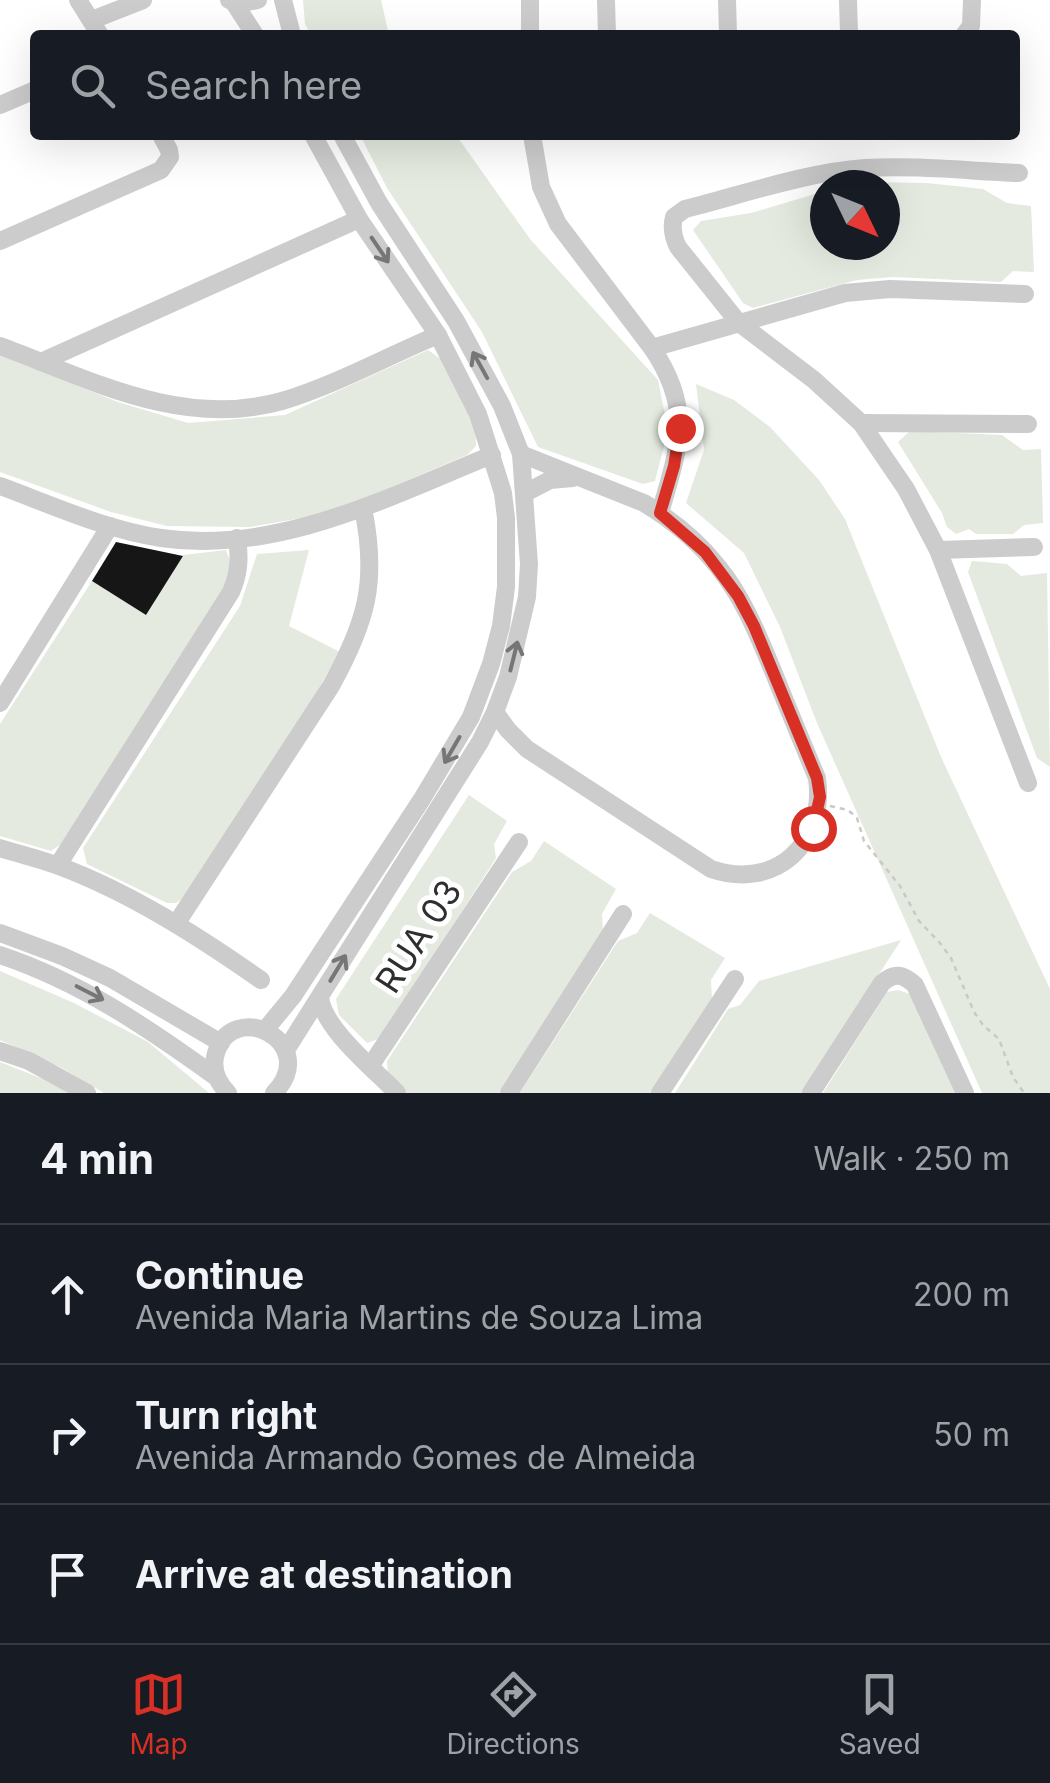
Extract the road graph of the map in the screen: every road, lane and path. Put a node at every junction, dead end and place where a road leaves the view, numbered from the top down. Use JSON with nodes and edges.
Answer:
{"nodes":[{"id":1,"x":78,"y":0,"type":"edge"},
{"id":2,"x":143,"y":0,"type":"edge"},
{"id":3,"x":258,"y":0,"type":"edge"},
{"id":4,"x":282,"y":0,"type":"edge"},
{"id":5,"x":530,"y":0,"type":"edge"},
{"id":6,"x":606,"y":0,"type":"edge"},
{"id":7,"x":727,"y":0,"type":"edge"},
{"id":8,"x":848,"y":0,"type":"edge"},
{"id":9,"x":972,"y":0,"type":"edge"},
{"id":10,"x":231,"y":1,"type":"edge"},
{"id":11,"x":96,"y":28,"type":"edge"},
{"id":12,"x":251,"y":30,"type":"edge"},
{"id":13,"x":291,"y":30,"type":"edge"},
{"id":14,"x":530,"y":30,"type":"edge"},
{"id":15,"x":607,"y":30,"type":"edge"},
{"id":16,"x":728,"y":30,"type":"edge"},
{"id":17,"x":845,"y":30,"type":"edge"},
{"id":18,"x":968,"y":30,"type":"edge"},
{"id":19,"x":30,"y":92,"type":"edge"},
{"id":20,"x":0,"y":105,"type":"edge"},
{"id":21,"x":164,"y":140,"type":"edge"},
{"id":22,"x":317,"y":140,"type":"edge"},
{"id":23,"x":345,"y":140,"type":"edge"},
{"id":24,"x":533,"y":140,"type":"edge"},
{"id":25,"x":1019,"y":174,"type":"dead end"},
{"id":26,"x":359,"y":219,"type":"junction"},
{"id":27,"x":0,"y":241,"type":"edge"},
{"id":28,"x":1024,"y":294,"type":"dead end"},
{"id":29,"x":738,"y":322,"type":"junction"},
{"id":30,"x":438,"y":334,"type":"junction"},
{"id":31,"x":0,"y":346,"type":"edge"},
{"id":32,"x":652,"y":348,"type":"junction"},
{"id":33,"x":41,"y":362,"type":"junction"},
{"id":34,"x":861,"y":423,"type":"junction"},
{"id":35,"x":1028,"y":424,"type":"dead end"},
{"id":36,"x":521,"y":454,"type":"junction"},
{"id":37,"x":492,"y":455,"type":"junction"},
{"id":38,"x":579,"y":477,"type":"junction"},
{"id":39,"x":0,"y":486,"type":"edge"},
{"id":40,"x":525,"y":494,"type":"junction"},
{"id":41,"x":363,"y":508,"type":"junction"},
{"id":42,"x":660,"y":513,"type":"junction"},
{"id":43,"x":110,"y":526,"type":"junction"},
{"id":44,"x":237,"y":538,"type":"junction"},
{"id":45,"x":1034,"y":548,"type":"dead end"},
{"id":46,"x":938,"y":550,"type":"junction"},
{"id":47,"x":0,"y":702,"type":"edge"},
{"id":48,"x":496,"y":712,"type":"junction"},
{"id":49,"x":480,"y":742,"type":"junction"},
{"id":50,"x":527,"y":749,"type":"junction"},
{"id":51,"x":1028,"y":783,"type":"dead end"},
{"id":52,"x":819,"y":804,"type":"junction"},
{"id":53,"x":518,"y":842,"type":"dead end"},
{"id":54,"x":0,"y":848,"type":"edge"},
{"id":55,"x":58,"y":866,"type":"junction"},
{"id":56,"x":623,"y":914,"type":"dead end"},
{"id":57,"x":176,"y":924,"type":"junction"},
{"id":58,"x":0,"y":933,"type":"edge"},
{"id":59,"x":0,"y":955,"type":"edge"},
{"id":60,"x":735,"y":979,"type":"dead end"},
{"id":61,"x":261,"y":980,"type":"dead end"},
{"id":62,"x":320,"y":998,"type":"junction"},
{"id":63,"x":265,"y":1030,"type":"junction"},
{"id":64,"x":221,"y":1043,"type":"junction"},
{"id":65,"x":290,"y":1043,"type":"junction"},
{"id":66,"x":352,"y":1048,"type":"junction"},
{"id":67,"x":0,"y":1051,"type":"edge"},
{"id":68,"x":371,"y":1066,"type":"junction"},
{"id":69,"x":222,"y":1085,"type":"edge"},
{"id":70,"x":281,"y":1090,"type":"edge"},
{"id":71,"x":87,"y":1093,"type":"edge"},
{"id":72,"x":397,"y":1093,"type":"edge"},
{"id":73,"x":509,"y":1093,"type":"edge"},
{"id":74,"x":660,"y":1093,"type":"edge"},
{"id":75,"x":811,"y":1093,"type":"edge"},
{"id":76,"x":966,"y":1093,"type":"edge"},
{"id":77,"x":1024,"y":1093,"type":"edge"}],
"edges":[{"from":1,"to":11,"type":"street"},
{"from":2,"to":11,"type":"street"},
{"from":3,"to":10,"type":"street"},
{"from":4,"to":13,"type":"street"},
{"from":5,"to":14,"type":"street"},
{"from":6,"to":15,"type":"street"},
{"from":7,"to":16,"type":"street"},
{"from":8,"to":17,"type":"street"},
{"from":9,"to":18,"type":"street"},
{"from":10,"to":12,"type":"street"},
{"from":19,"to":20,"type":"street"},
{"from":21,"to":27,"type":"street"},
{"from":22,"to":26,"type":"street"},
{"from":36,"to":23,"type":"street","one_way":true},
{"from":24,"to":32,"type":"street"},
{"from":25,"to":29,"type":"street"},
{"from":26,"to":30,"type":"street","one_way":true},
{"from":26,"to":33,"type":"street"},
{"from":28,"to":29,"type":"street"},
{"from":29,"to":32,"type":"street"},
{"from":29,"to":34,"type":"street"},
{"from":30,"to":33,"type":"street"},
{"from":30,"to":37,"type":"street"},
{"from":31,"to":33,"type":"street"},
{"from":32,"to":42,"type":"street"},
{"from":34,"to":35,"type":"street"},
{"from":34,"to":46,"type":"street"},
{"from":36,"to":38,"type":"street"},
{"from":36,"to":40,"type":"street"},
{"from":37,"to":41,"type":"street"},
{"from":37,"to":63,"type":"street","one_way":true},
{"from":38,"to":40,"type":"street"},
{"from":38,"to":42,"type":"street"},
{"from":39,"to":43,"type":"street"},
{"from":48,"to":40,"type":"street","one_way":true},
{"from":41,"to":44,"type":"street"},
{"from":41,"to":57,"type":"street"},
{"from":42,"to":52,"type":"street"},
{"from":43,"to":44,"type":"street"},
{"from":43,"to":47,"type":"street"},
{"from":44,"to":55,"type":"street"},
{"from":45,"to":46,"type":"street"},
{"from":46,"to":51,"type":"street"},
{"from":48,"to":49,"type":"street"},
{"from":48,"to":50,"type":"street"},
{"from":49,"to":50,"type":"street"},
{"from":62,"to":49,"type":"street","one_way":true},
{"from":50,"to":52,"type":"street"},
{"from":52,"to":77,"type":"path"},
{"from":53,"to":68,"type":"street","name":"RUA 03"},
{"from":54,"to":55,"type":"street"},
{"from":55,"to":57,"type":"street"},
{"from":56,"to":73,"type":"street"},
{"from":57,"to":61,"type":"street"},
{"from":58,"to":64,"type":"street"},
{"from":59,"to":69,"type":"street","one_way":true},
{"from":60,"to":74,"type":"street"},
{"from":62,"to":65,"type":"street"},
{"from":62,"to":66,"type":"street"},
{"from":63,"to":64,"type":"street"},
{"from":63,"to":65,"type":"street"},
{"from":64,"to":69,"type":"street"},
{"from":65,"to":66,"type":"street"},
{"from":65,"to":70,"type":"street"},
{"from":66,"to":68,"type":"street"},
{"from":67,"to":71,"type":"street"},
{"from":68,"to":72,"type":"street"},
{"from":75,"to":76,"type":"street"}]}
